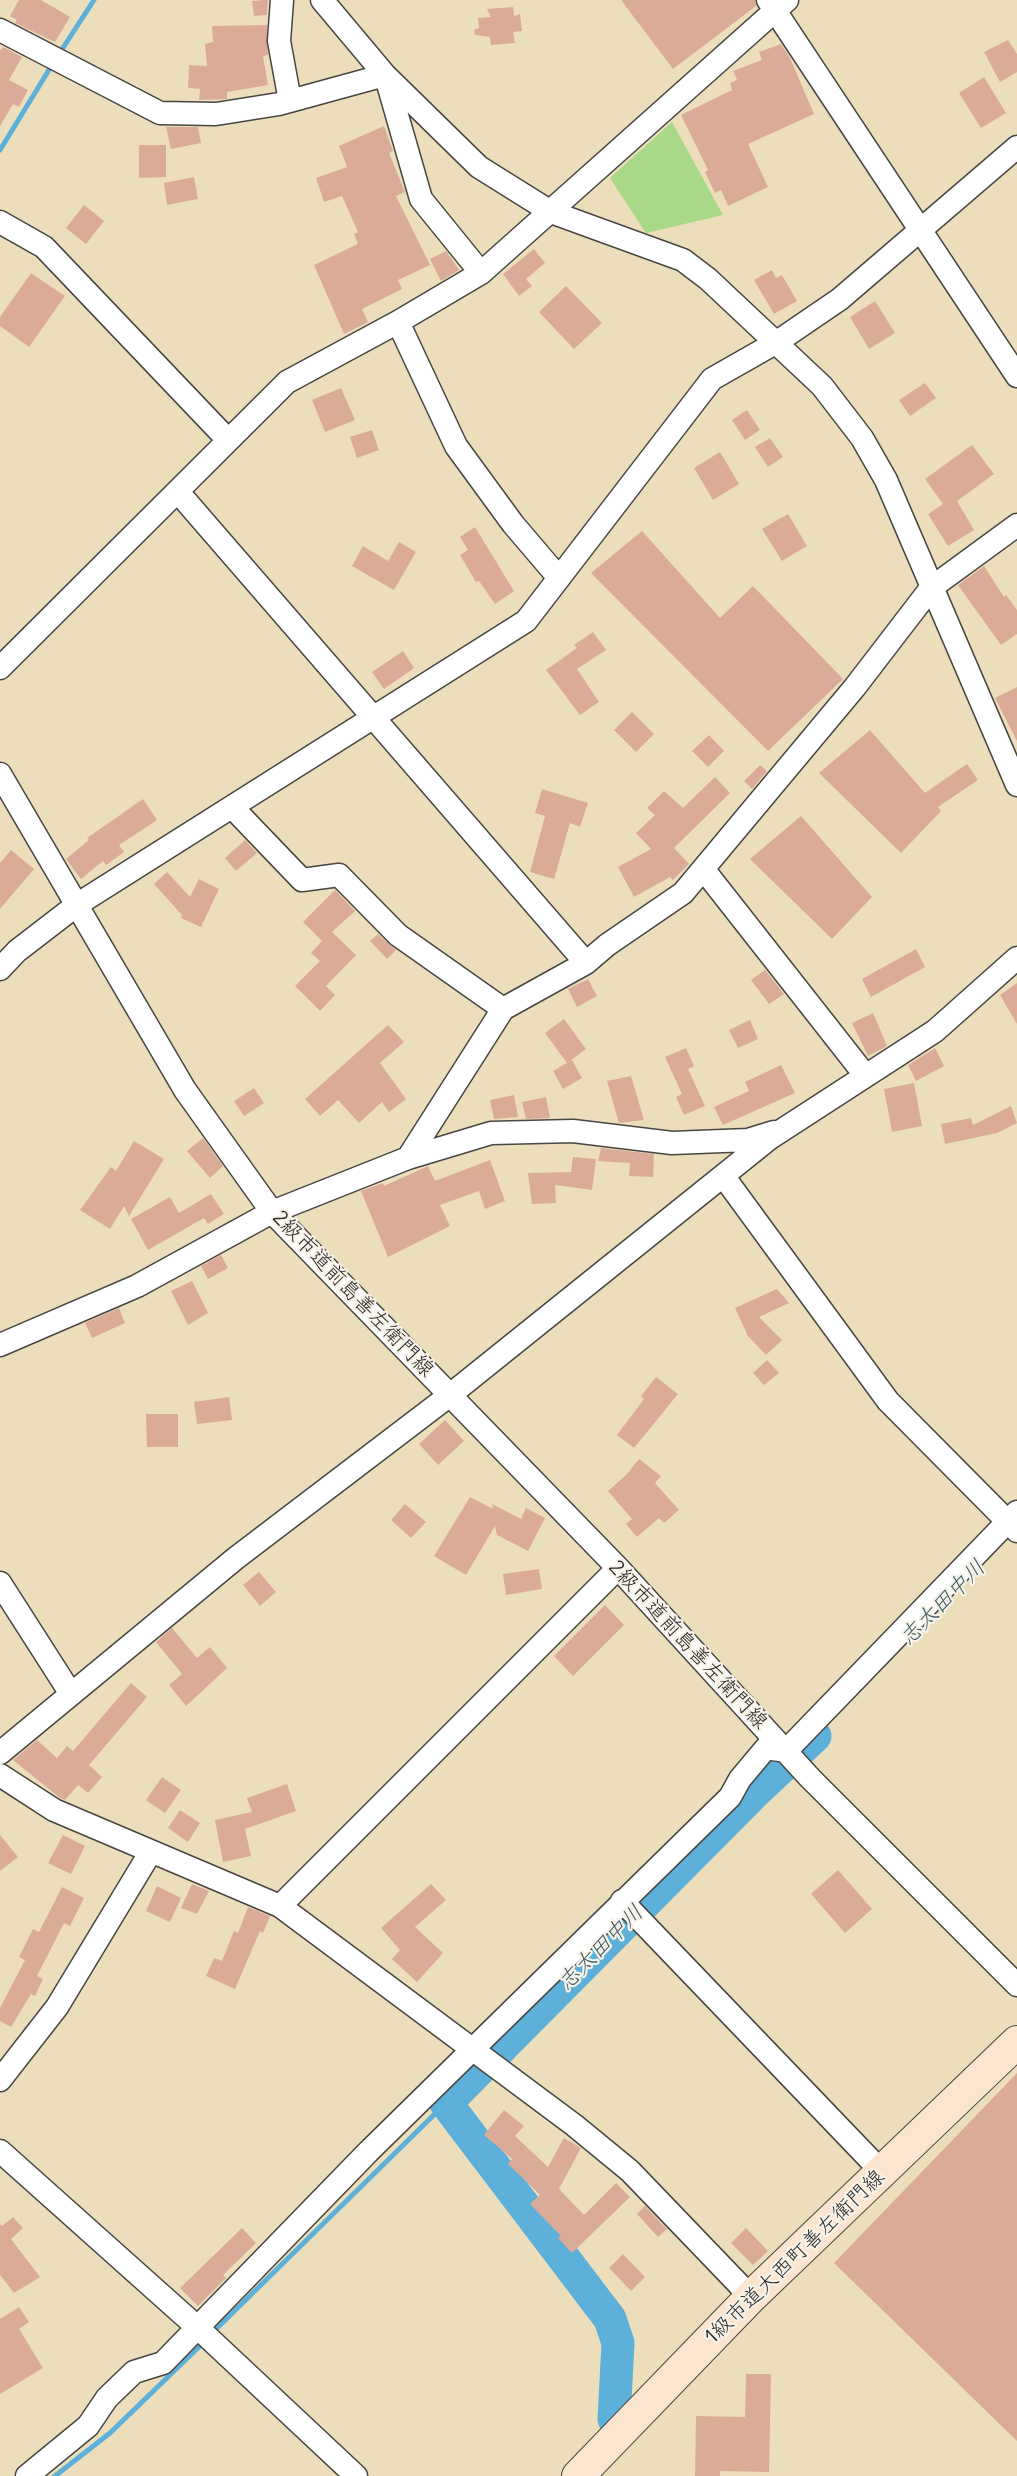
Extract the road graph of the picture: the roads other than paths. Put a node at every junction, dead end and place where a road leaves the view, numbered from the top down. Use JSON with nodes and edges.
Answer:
{"nodes":[{"id":1,"x":282,"y":0,"type":"edge"},
{"id":2,"x":322,"y":0,"type":"edge"},
{"id":3,"x":777,"y":3,"type":"edge"},
{"id":4,"x":0,"y":30,"type":"edge"},
{"id":5,"x":385,"y":75,"type":"junction"},
{"id":6,"x":291,"y":101,"type":"junction"},
{"id":7,"x":1017,"y":147,"type":"edge"},
{"id":8,"x":551,"y":212,"type":"junction"},
{"id":9,"x":0,"y":222,"type":"edge"},
{"id":10,"x":921,"y":227,"type":"junction"},
{"id":11,"x":480,"y":273,"type":"junction"},
{"id":12,"x":398,"y":322,"type":"junction"},
{"id":13,"x":777,"y":342,"type":"junction"},
{"id":14,"x":1017,"y":376,"type":"edge"},
{"id":15,"x":228,"y":440,"type":"junction"},
{"id":16,"x":178,"y":492,"type":"junction"},
{"id":17,"x":1017,"y":525,"type":"edge"},
{"id":18,"x":559,"y":578,"type":"junction"},
{"id":19,"x":931,"y":588,"type":"junction"},
{"id":20,"x":0,"y":668,"type":"edge"},
{"id":21,"x":372,"y":718,"type":"junction"},
{"id":22,"x":0,"y":774,"type":"edge"},
{"id":23,"x":1017,"y":785,"type":"edge"},
{"id":24,"x":232,"y":807,"type":"junction"},
{"id":25,"x":704,"y":870,"type":"junction"},
{"id":26,"x":78,"y":904,"type":"junction"},
{"id":27,"x":1017,"y":958,"type":"edge"},
{"id":28,"x":586,"y":963,"type":"junction"},
{"id":29,"x":0,"y":969,"type":"edge"},
{"id":30,"x":503,"y":1009,"type":"junction"},
{"id":31,"x":865,"y":1075,"type":"junction"},
{"id":32,"x":784,"y":1129,"type":"junction"},
{"id":33,"x":408,"y":1158,"type":"junction"},
{"id":34,"x":724,"y":1178,"type":"junction"},
{"id":35,"x":272,"y":1212,"type":"junction"},
{"id":36,"x":0,"y":1345,"type":"edge"},
{"id":37,"x":450,"y":1395,"type":"junction"},
{"id":38,"x":1014,"y":1522,"type":"edge"},
{"id":39,"x":618,"y":1568,"type":"junction"},
{"id":40,"x":0,"y":1583,"type":"edge"},
{"id":41,"x":71,"y":1694,"type":"junction"},
{"id":42,"x":786,"y":1751,"type":"junction"},
{"id":43,"x":0,"y":1753,"type":"edge"},
{"id":44,"x":0,"y":1775,"type":"edge"},
{"id":45,"x":150,"y":1853,"type":"junction"},
{"id":46,"x":622,"y":1901,"type":"junction"},
{"id":47,"x":280,"y":1906,"type":"junction"},
{"id":48,"x":1017,"y":1985,"type":"edge"},
{"id":49,"x":1017,"y":2042,"type":"edge"},
{"id":50,"x":472,"y":2049,"type":"junction"},
{"id":51,"x":0,"y":2080,"type":"edge"},
{"id":52,"x":0,"y":2151,"type":"edge"},
{"id":53,"x":882,"y":2172,"type":"junction"},
{"id":54,"x":751,"y":2297,"type":"junction"},
{"id":55,"x":205,"y":2335,"type":"junction"},
{"id":56,"x":27,"y":2476,"type":"edge"},
{"id":57,"x":356,"y":2476,"type":"edge"},
{"id":58,"x":578,"y":2476,"type":"edge"}],
"edges":[{"from":1,"to":6,"type":"street"},
{"from":2,"to":5,"type":"street"},
{"from":3,"to":8,"type":"street"},
{"from":3,"to":10,"type":"street"},
{"from":4,"to":6,"type":"street"},
{"from":5,"to":6,"type":"street"},
{"from":5,"to":8,"type":"street"},
{"from":5,"to":11,"type":"street"},
{"from":7,"to":10,"type":"street"},
{"from":8,"to":11,"type":"street"},
{"from":8,"to":13,"type":"street"},
{"from":9,"to":15,"type":"street"},
{"from":10,"to":13,"type":"street"},
{"from":10,"to":14,"type":"street"},
{"from":11,"to":12,"type":"street"},
{"from":12,"to":15,"type":"street"},
{"from":12,"to":18,"type":"street"},
{"from":13,"to":18,"type":"street"},
{"from":13,"to":19,"type":"street"},
{"from":15,"to":16,"type":"street"},
{"from":16,"to":20,"type":"street"},
{"from":16,"to":21,"type":"street"},
{"from":17,"to":19,"type":"street"},
{"from":18,"to":21,"type":"street"},
{"from":19,"to":23,"type":"street"},
{"from":19,"to":25,"type":"street"},
{"from":21,"to":24,"type":"street"},
{"from":21,"to":28,"type":"street"},
{"from":22,"to":26,"type":"street","name":"2級市道前島善左衛門線"},
{"from":24,"to":26,"type":"street"},
{"from":24,"to":30,"type":"street"},
{"from":25,"to":28,"type":"street"},
{"from":25,"to":31,"type":"street"},
{"from":26,"to":29,"type":"street"},
{"from":26,"to":35,"type":"street","name":"2級市道前島善左衛門線"},
{"from":27,"to":31,"type":"street"},
{"from":28,"to":30,"type":"street"},
{"from":30,"to":33,"type":"street"},
{"from":31,"to":32,"type":"street"},
{"from":32,"to":33,"type":"street"},
{"from":32,"to":34,"type":"street"},
{"from":33,"to":35,"type":"street"},
{"from":34,"to":37,"type":"street"},
{"from":34,"to":38,"type":"street"},
{"from":35,"to":36,"type":"street"},
{"from":35,"to":37,"type":"street","name":"2級市道前島善左衛門線"},
{"from":37,"to":39,"type":"street","name":"2級市道前島善左衛門線"},
{"from":37,"to":41,"type":"street"},
{"from":38,"to":42,"type":"street"},
{"from":39,"to":42,"type":"street","name":"2級市道前島善左衛門線"},
{"from":39,"to":47,"type":"street"},
{"from":40,"to":41,"type":"street"},
{"from":41,"to":43,"type":"street"},
{"from":42,"to":46,"type":"street"},
{"from":42,"to":48,"type":"street","name":"2級市道前島善左衛門線"},
{"from":44,"to":45,"type":"street"},
{"from":45,"to":47,"type":"street"},
{"from":45,"to":51,"type":"street"},
{"from":46,"to":50,"type":"street"},
{"from":46,"to":53,"type":"street"},
{"from":47,"to":50,"type":"street"},
{"from":49,"to":53,"type":"street","name":"1級市道大西町善左衛門線"},
{"from":50,"to":54,"type":"street"},
{"from":50,"to":55,"type":"street"},
{"from":52,"to":55,"type":"street"},
{"from":53,"to":54,"type":"street","name":"1級市道大西町善左衛門線"},
{"from":54,"to":58,"type":"street","name":"1級市道大西町善左衛門線"},
{"from":55,"to":56,"type":"street"},
{"from":55,"to":57,"type":"street"}]}
